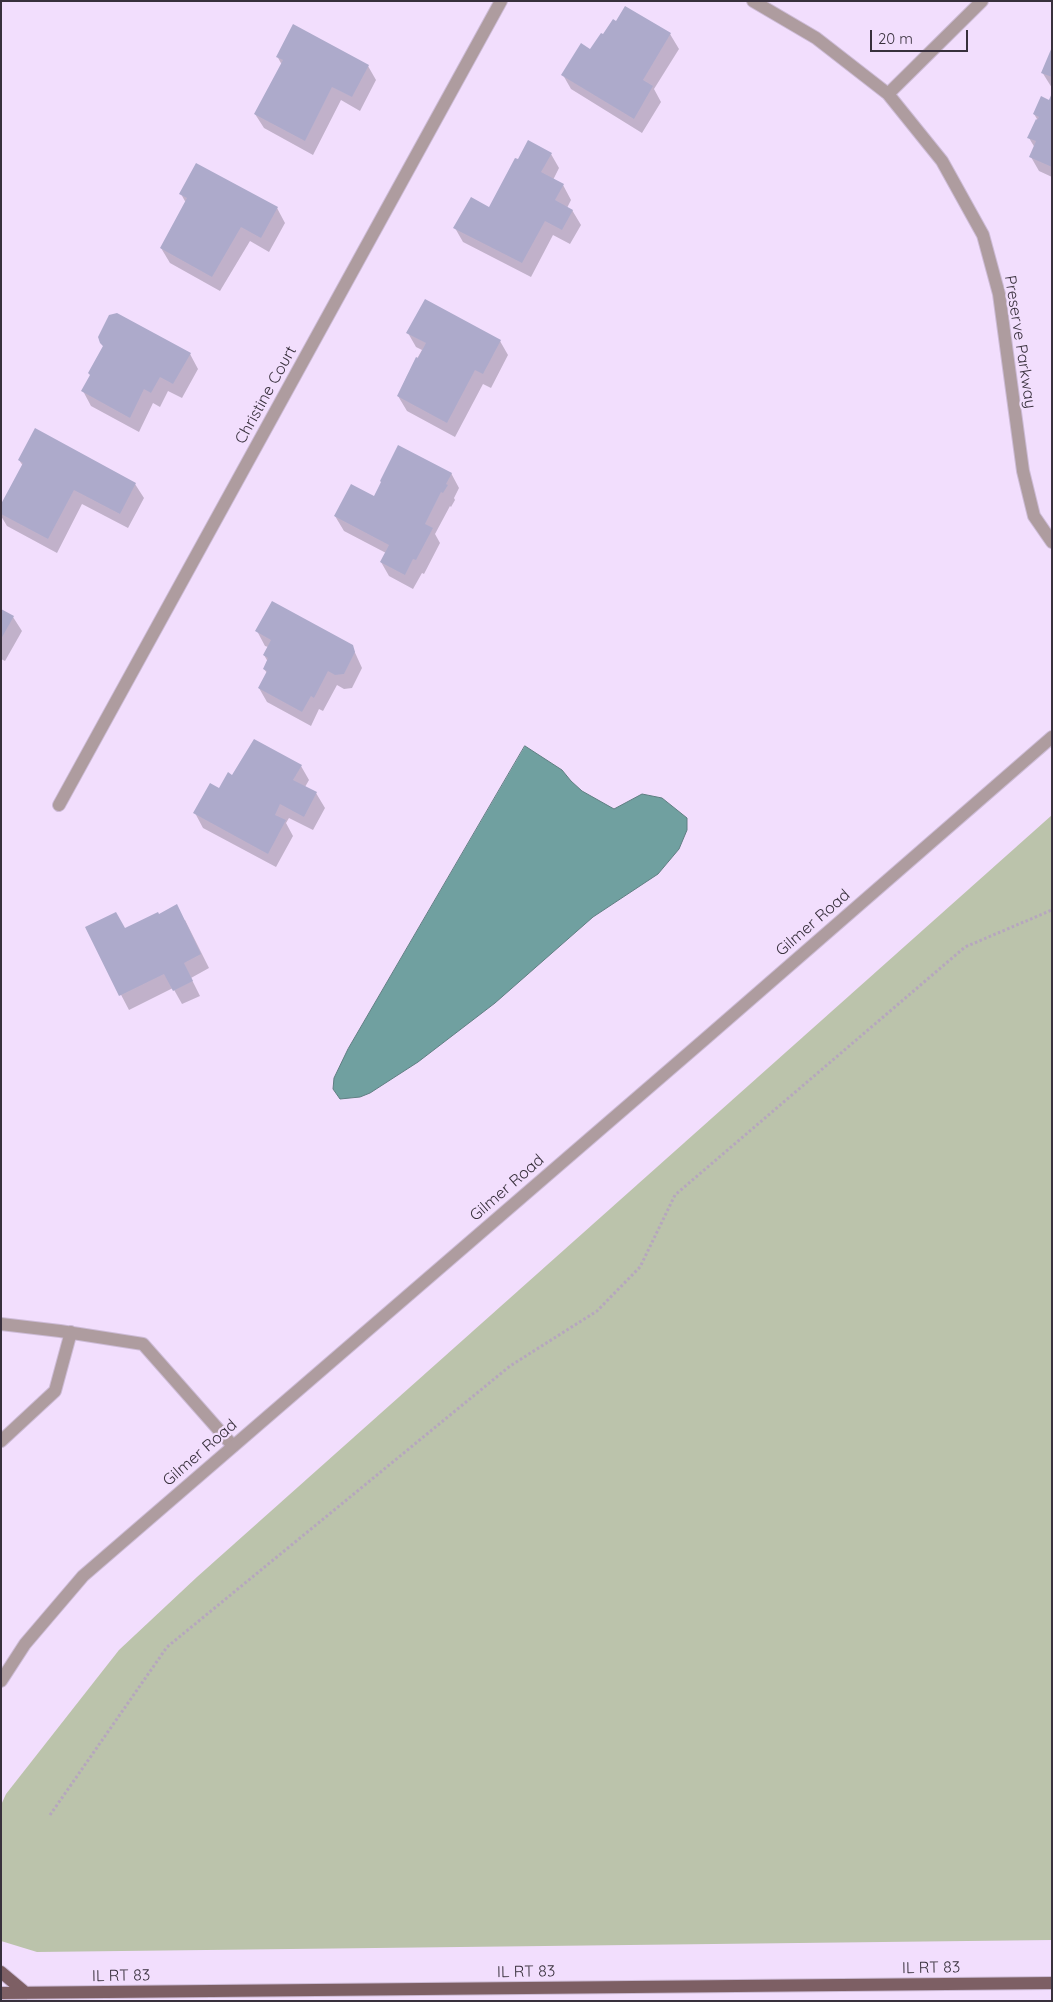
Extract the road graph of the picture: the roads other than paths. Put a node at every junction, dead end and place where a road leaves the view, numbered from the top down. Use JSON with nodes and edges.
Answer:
{"nodes":[{"id":1,"x":501,"y":1,"type":"edge"},
{"id":2,"x":753,"y":1,"type":"edge"},
{"id":3,"x":982,"y":1,"type":"edge"},
{"id":4,"x":888,"y":94,"type":"junction"},
{"id":5,"x":1052,"y":542,"type":"edge"},
{"id":6,"x":1052,"y":736,"type":"edge"},
{"id":7,"x":59,"y":805,"type":"dead end"},
{"id":8,"x":1,"y":1324,"type":"edge"},
{"id":9,"x":71,"y":1332,"type":"junction"},
{"id":10,"x":1,"y":1441,"type":"edge"},
{"id":11,"x":233,"y":1446,"type":"junction"},
{"id":12,"x":1,"y":1681,"type":"edge"},
{"id":13,"x":1,"y":1972,"type":"edge"},
{"id":14,"x":1052,"y":1983,"type":"edge"},
{"id":15,"x":1,"y":1993,"type":"edge"},
{"id":16,"x":26,"y":1993,"type":"junction"}],
"edges":[{"from":1,"to":7,"type":"street","name":"Christine Court"},
{"from":2,"to":4,"type":"street","name":"Preserve Parkway"},
{"from":3,"to":4,"type":"street"},
{"from":4,"to":5,"type":"street","name":"Preserve Parkway"},
{"from":6,"to":11,"type":"street","name":"Gilmer Road"},
{"from":8,"to":9,"type":"street"},
{"from":9,"to":10,"type":"street"},
{"from":9,"to":11,"type":"street"},
{"from":11,"to":12,"type":"street","name":"Gilmer Road"},
{"from":13,"to":16,"type":"main road"},
{"from":14,"to":16,"type":"main road","name":"IL RT 83"},
{"from":15,"to":16,"type":"main road","name":"IL RT 83"}]}
